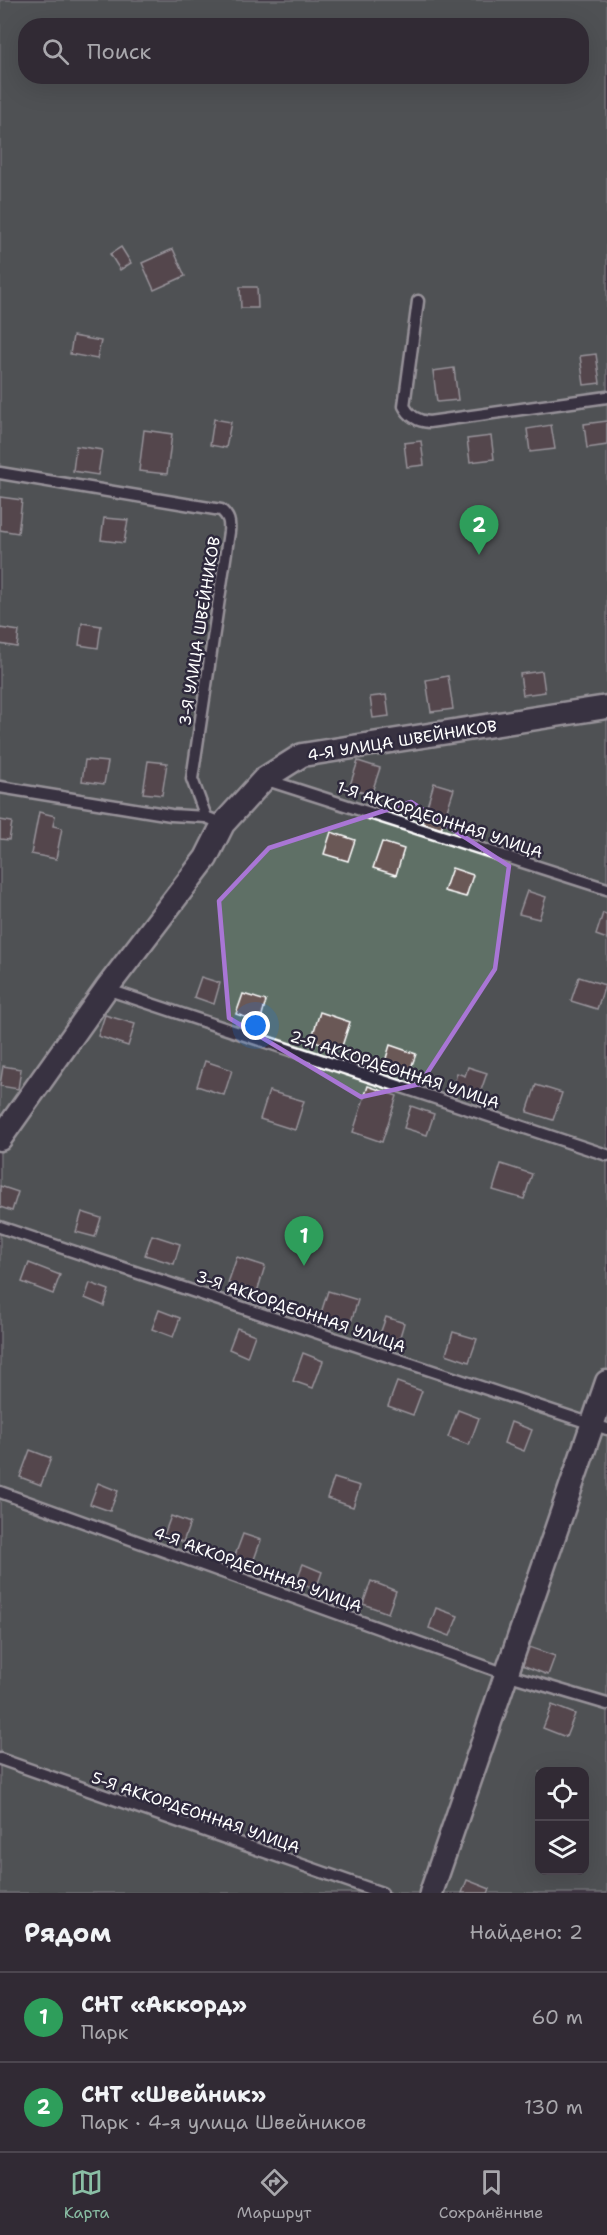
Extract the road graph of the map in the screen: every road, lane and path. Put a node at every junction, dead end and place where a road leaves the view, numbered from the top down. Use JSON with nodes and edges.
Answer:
{"nodes":[{"id":1,"x":418,"y":301,"type":"dead end"},
{"id":2,"x":607,"y":397,"type":"edge"},
{"id":3,"x":0,"y":473,"type":"edge"},
{"id":4,"x":607,"y":708,"type":"edge"},
{"id":5,"x":264,"y":778,"type":"junction"},
{"id":6,"x":0,"y":787,"type":"edge"},
{"id":7,"x":215,"y":821,"type":"junction"},
{"id":8,"x":607,"y":889,"type":"edge"},
{"id":9,"x":106,"y":988,"type":"junction"},
{"id":10,"x":3,"y":1127,"type":"edge"},
{"id":11,"x":607,"y":1155,"type":"edge"},
{"id":12,"x":0,"y":1227,"type":"edge"},
{"id":13,"x":607,"y":1382,"type":"edge"},
{"id":14,"x":600,"y":1427,"type":"edge"},
{"id":15,"x":0,"y":1492,"type":"edge"},
{"id":16,"x":507,"y":1674,"type":"junction"},
{"id":17,"x":607,"y":1704,"type":"edge"},
{"id":18,"x":0,"y":1759,"type":"edge"},
{"id":19,"x":382,"y":1893,"type":"edge"},
{"id":20,"x":431,"y":1893,"type":"edge"}],
"edges":[{"from":1,"to":2,"type":"lane"},
{"from":3,"to":7,"type":"lane","name":"3-Я УЛИЦА ШВЕЙНИКОВ"},
{"from":4,"to":5,"type":"street","name":"4-Я УЛИЦА ШВЕЙНИКОВ"},
{"from":5,"to":7,"type":"street","name":"4-Я УЛИЦА ШВЕЙНИКОВ"},
{"from":5,"to":8,"type":"lane","name":"1-Я АККОРДЕОННАЯ УЛИЦА"},
{"from":6,"to":7,"type":"lane"},
{"from":7,"to":9,"type":"street","name":"4-Я УЛИЦА ШВЕЙНИКОВ"},
{"from":9,"to":10,"type":"street","name":"4-Я УЛИЦА ШВЕЙНИКОВ"},
{"from":9,"to":11,"type":"lane","name":"2-Я АККОРДЕОННАЯ УЛИЦА"},
{"from":12,"to":14,"type":"lane","name":"3-Я АККОРДЕОННАЯ УЛИЦА"},
{"from":13,"to":14,"type":"street"},
{"from":14,"to":16,"type":"street"},
{"from":15,"to":16,"type":"lane","name":"4-Я АККОРДЕОННАЯ УЛИЦА"},
{"from":16,"to":17,"type":"lane","name":"4-Я АККОРДЕОННАЯ УЛИЦА"},
{"from":16,"to":20,"type":"street"},
{"from":18,"to":19,"type":"lane","name":"5-Я АККОРДЕОННАЯ УЛИЦА"}]}
